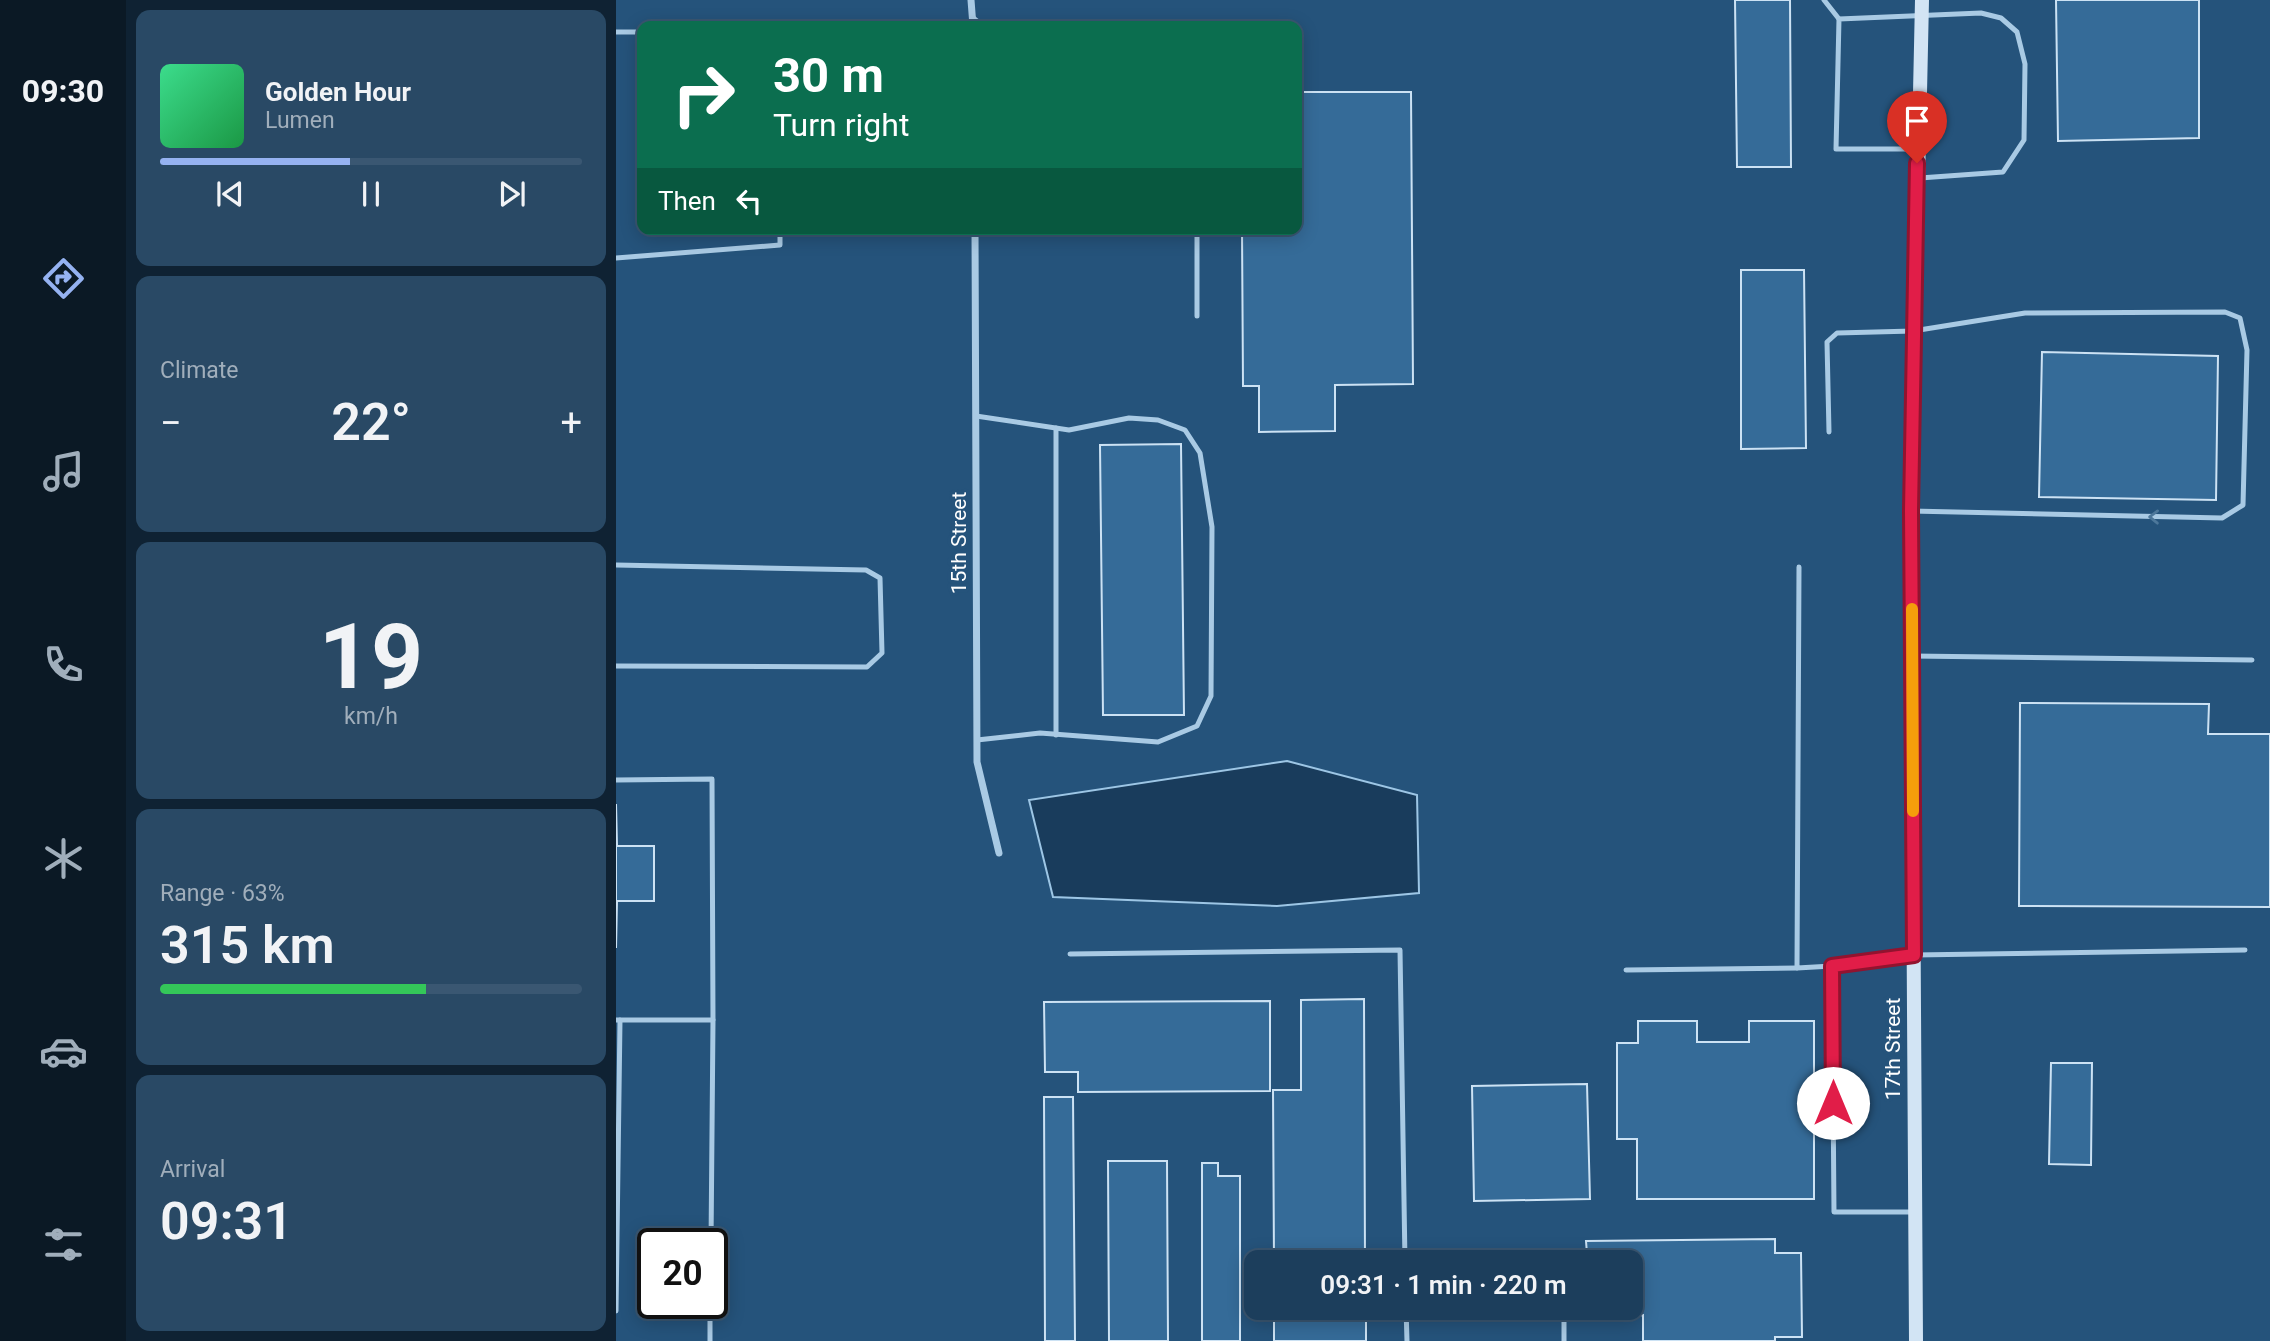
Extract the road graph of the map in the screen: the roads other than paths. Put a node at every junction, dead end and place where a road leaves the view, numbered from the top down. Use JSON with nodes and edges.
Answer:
{"nodes":[{"id":1,"x":971,"y":0,"type":"edge"},
{"id":2,"x":1824,"y":0,"type":"edge"},
{"id":3,"x":1922,"y":0,"type":"edge"},
{"id":4,"x":972,"y":16,"type":"junction"},
{"id":5,"x":1922,"y":16,"type":"junction"},
{"id":6,"x":1839,"y":19,"type":"junction"},
{"id":7,"x":972,"y":21,"type":"edge"},
{"id":8,"x":978,"y":21,"type":"edge"},
{"id":9,"x":616,"y":32,"type":"edge"},
{"id":10,"x":637,"y":32,"type":"edge"},
{"id":11,"x":1917,"y":149,"type":"junction"},
{"id":12,"x":1917,"y":178,"type":"junction"},
{"id":13,"x":780,"y":235,"type":"edge"},
{"id":14,"x":975,"y":235,"type":"edge"},
{"id":15,"x":1197,"y":235,"type":"edge"},
{"id":16,"x":616,"y":258,"type":"edge"},
{"id":17,"x":1197,"y":316,"type":"dead end"},
{"id":18,"x":1913,"y":331,"type":"junction"},
{"id":19,"x":976,"y":416,"type":"junction"},
{"id":20,"x":1056,"y":428,"type":"junction"},
{"id":21,"x":1829,"y":432,"type":"dead end"},
{"id":22,"x":1911,"y":511,"type":"junction"},
{"id":23,"x":616,"y":565,"type":"edge"},
{"id":24,"x":1799,"y":567,"type":"dead end"},
{"id":25,"x":1912,"y":656,"type":"junction"},
{"id":26,"x":2252,"y":660,"type":"dead end"},
{"id":27,"x":616,"y":666,"type":"edge"},
{"id":28,"x":1056,"y":735,"type":"junction"},
{"id":29,"x":977,"y":740,"type":"junction"},
{"id":30,"x":616,"y":780,"type":"edge"},
{"id":31,"x":999,"y":853,"type":"dead end"},
{"id":32,"x":2245,"y":950,"type":"dead end"},
{"id":33,"x":1070,"y":954,"type":"dead end"},
{"id":34,"x":1914,"y":955,"type":"junction"},
{"id":35,"x":1832,"y":966,"type":"junction"},
{"id":36,"x":1797,"y":968,"type":"junction"},
{"id":37,"x":1626,"y":970,"type":"dead end"},
{"id":38,"x":618,"y":1020,"type":"edge"},
{"id":39,"x":713,"y":1020,"type":"junction"},
{"id":40,"x":1915,"y":1212,"type":"junction"},
{"id":41,"x":711,"y":1228,"type":"edge"},
{"id":42,"x":1405,"y":1250,"type":"edge"},
{"id":43,"x":616,"y":1311,"type":"edge"},
{"id":44,"x":710,"y":1319,"type":"edge"},
{"id":45,"x":1406,"y":1320,"type":"edge"},
{"id":46,"x":1564,"y":1320,"type":"edge"},
{"id":47,"x":710,"y":1341,"type":"edge"},
{"id":48,"x":1407,"y":1341,"type":"edge"},
{"id":49,"x":1564,"y":1341,"type":"edge"},
{"id":50,"x":1916,"y":1341,"type":"edge"}],
"edges":[{"from":1,"to":4,"type":"street"},
{"from":2,"to":6,"type":"lane"},
{"from":3,"to":5,"type":"main road","name":"17th Street"},
{"from":4,"to":7,"type":"street"},
{"from":4,"to":8,"type":"lane"},
{"from":5,"to":6,"type":"lane"},
{"from":5,"to":11,"type":"main road","name":"17th Street"},
{"from":5,"to":12,"type":"lane"},
{"from":6,"to":11,"type":"lane"},
{"from":9,"to":10,"type":"lane"},
{"from":11,"to":12,"type":"main road","name":"17th Street"},
{"from":12,"to":18,"type":"main road","name":"17th Street"},
{"from":13,"to":16,"type":"lane"},
{"from":14,"to":19,"type":"street","name":"15th Street"},
{"from":15,"to":17,"type":"lane"},
{"from":18,"to":21,"type":"lane"},
{"from":18,"to":22,"type":"main road","name":"17th Street"},
{"from":18,"to":22,"type":"lane","one_way":true},
{"from":19,"to":20,"type":"lane"},
{"from":19,"to":29,"type":"street","name":"15th Street"},
{"from":20,"to":28,"type":"lane"},
{"from":20,"to":28,"type":"lane"},
{"from":22,"to":25,"type":"main road","name":"17th Street"},
{"from":23,"to":27,"type":"lane"},
{"from":24,"to":36,"type":"lane"},
{"from":25,"to":26,"type":"lane"},
{"from":25,"to":34,"type":"main road","name":"17th Street"},
{"from":28,"to":29,"type":"lane"},
{"from":29,"to":31,"type":"street","name":"15th Street"},
{"from":30,"to":39,"type":"lane"},
{"from":32,"to":34,"type":"lane"},
{"from":33,"to":42,"type":"lane"},
{"from":34,"to":35,"type":"lane"},
{"from":34,"to":40,"type":"main road","name":"17th Street"},
{"from":35,"to":36,"type":"lane"},
{"from":35,"to":40,"type":"lane"},
{"from":36,"to":37,"type":"lane"},
{"from":38,"to":39,"type":"lane"},
{"from":38,"to":43,"type":"lane"},
{"from":39,"to":41,"type":"lane"},
{"from":40,"to":50,"type":"main road","name":"17th Street"},
{"from":44,"to":47,"type":"lane"},
{"from":45,"to":48,"type":"lane"},
{"from":46,"to":49,"type":"lane"}]}
